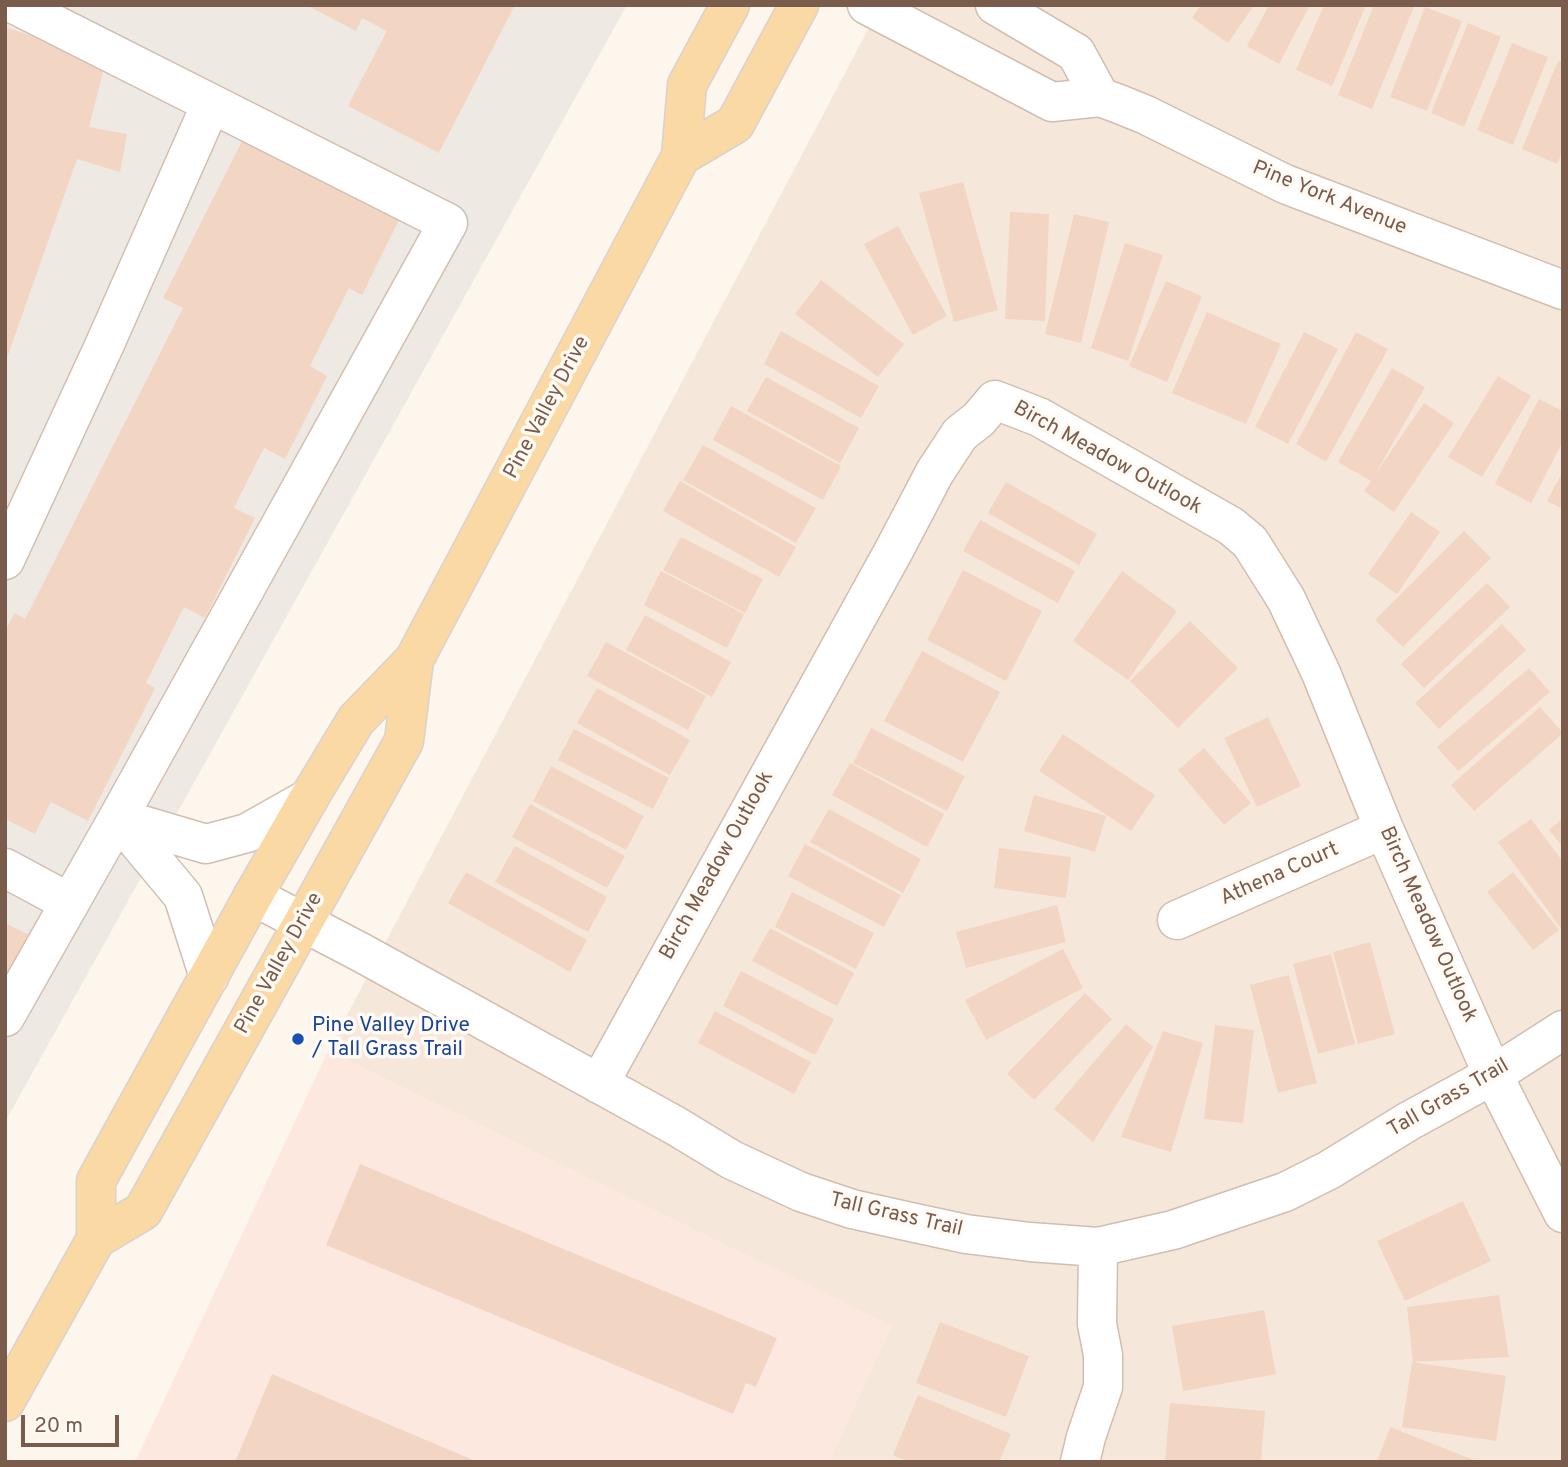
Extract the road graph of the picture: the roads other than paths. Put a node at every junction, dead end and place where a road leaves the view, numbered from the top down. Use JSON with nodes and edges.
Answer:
{"nodes":[{"id":1,"x":16,"y":5,"type":"edge"},
{"id":2,"x":730,"y":5,"type":"edge"},
{"id":3,"x":799,"y":5,"type":"edge"},
{"id":4,"x":867,"y":5,"type":"edge"},
{"id":5,"x":995,"y":5,"type":"edge"},
{"id":6,"x":1100,"y":97,"type":"junction"},
{"id":7,"x":211,"y":104,"type":"junction"},
{"id":8,"x":681,"y":156,"type":"junction"},
{"id":9,"x":1563,"y":290,"type":"edge"},
{"id":10,"x":5,"y":560,"type":"edge"},
{"id":11,"x":414,"y":660,"type":"junction"},
{"id":12,"x":309,"y":798,"type":"junction"},
{"id":13,"x":118,"y":818,"type":"junction"},
{"id":14,"x":1384,"y":829,"type":"junction"},
{"id":15,"x":5,"y":868,"type":"edge"},
{"id":16,"x":253,"y":896,"type":"junction"},
{"id":17,"x":70,"y":903,"type":"junction"},
{"id":18,"x":1177,"y":920,"type":"dead end"},
{"id":19,"x":303,"y":923,"type":"junction"},
{"id":20,"x":209,"y":977,"type":"junction"},
{"id":21,"x":5,"y":1017,"type":"edge"},
{"id":22,"x":1563,"y":1030,"type":"edge"},
{"id":23,"x":1493,"y":1075,"type":"junction"},
{"id":24,"x":599,"y":1084,"type":"junction"},
{"id":25,"x":1563,"y":1213,"type":"edge"},
{"id":26,"x":96,"y":1239,"type":"junction"},
{"id":27,"x":1098,"y":1247,"type":"junction"},
{"id":28,"x":5,"y":1402,"type":"edge"},
{"id":29,"x":1080,"y":1462,"type":"edge"}],
"edges":[{"from":1,"to":7,"type":"street"},
{"from":2,"to":8,"type":"main road","name":"Pine Valley Drive"},
{"from":3,"to":8,"type":"main road"},
{"from":4,"to":6,"type":"street","name":"Pine York Avenue"},
{"from":5,"to":6,"type":"street"},
{"from":6,"to":9,"type":"street","name":"Pine York Avenue"},
{"from":7,"to":10,"type":"street"},
{"from":7,"to":13,"type":"street"},
{"from":8,"to":11,"type":"main road","name":"Pine Valley Drive"},
{"from":11,"to":12,"type":"main road","name":"Pine Valley Drive"},
{"from":11,"to":19,"type":"main road","name":"Pine Valley Drive"},
{"from":12,"to":13,"type":"street"},
{"from":12,"to":16,"type":"main road","name":"Pine Valley Drive"},
{"from":13,"to":17,"type":"street"},
{"from":13,"to":20,"type":"street"},
{"from":14,"to":18,"type":"street","name":"Athena Court"},
{"from":14,"to":23,"type":"street","name":"Birch Meadow Outlook"},
{"from":14,"to":24,"type":"street","name":"Birch Meadow Outlook"},
{"from":15,"to":17,"type":"street"},
{"from":16,"to":19,"type":"street","name":"Tall Grass Trail"},
{"from":16,"to":20,"type":"main road","name":"Pine Valley Drive"},
{"from":17,"to":21,"type":"street"},
{"from":19,"to":24,"type":"street","name":"Tall Grass Trail"},
{"from":19,"to":26,"type":"main road","name":"Pine Valley Drive"},
{"from":20,"to":26,"type":"main road","name":"Pine Valley Drive"},
{"from":22,"to":23,"type":"street","name":"Tall Grass Trail"},
{"from":23,"to":25,"type":"street","name":"Birch Meadow Outlook"},
{"from":23,"to":27,"type":"street","name":"Tall Grass Trail"},
{"from":24,"to":27,"type":"street","name":"Tall Grass Trail"},
{"from":26,"to":28,"type":"main road","name":"Pine Valley Drive"},
{"from":27,"to":29,"type":"street"}]}
